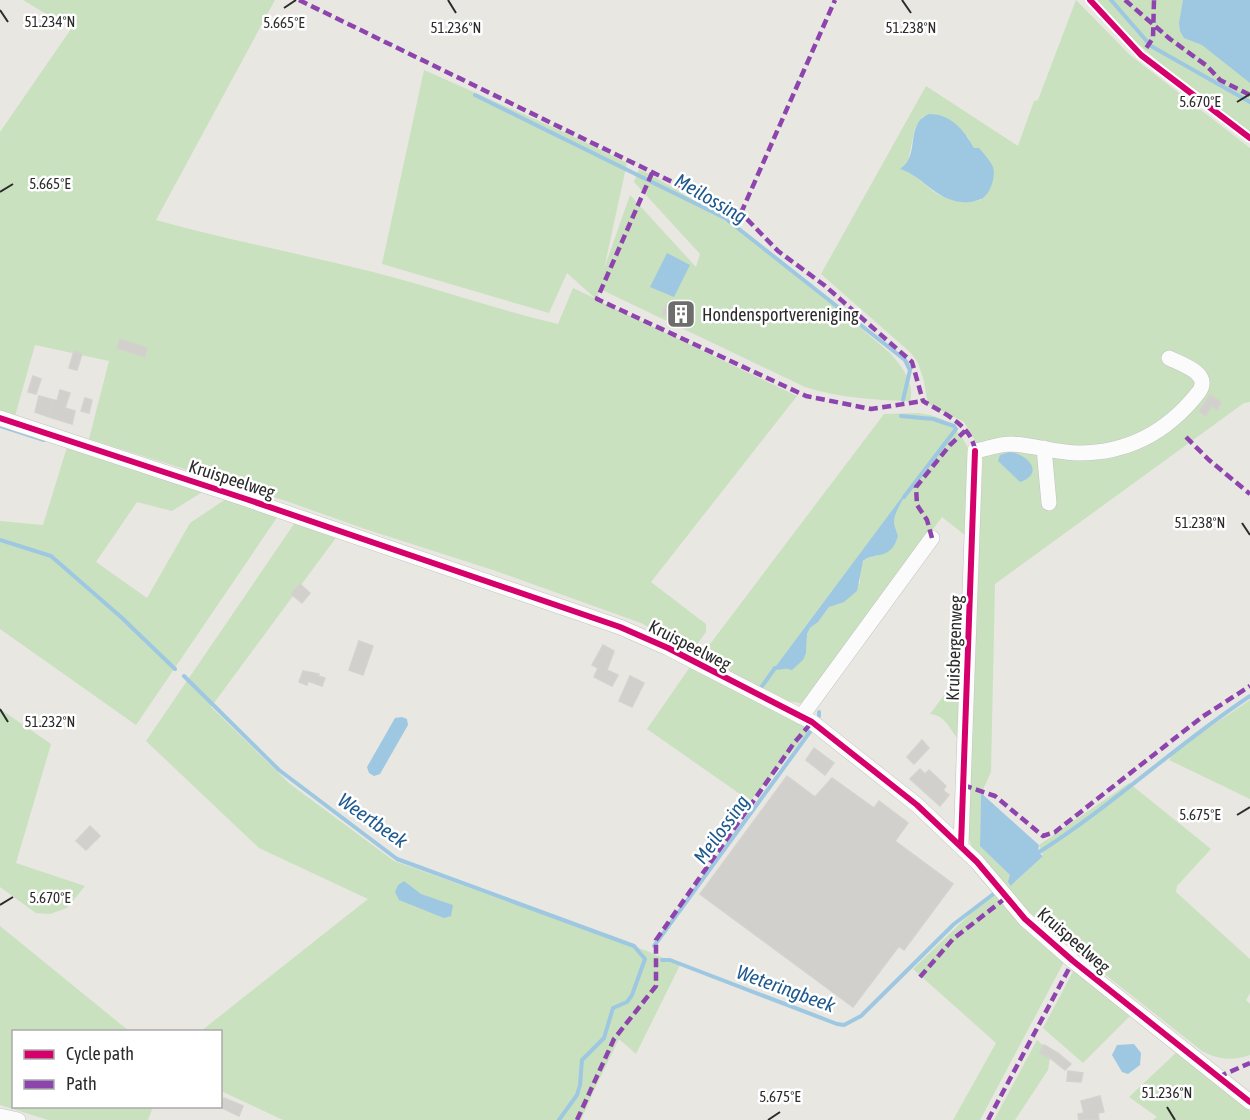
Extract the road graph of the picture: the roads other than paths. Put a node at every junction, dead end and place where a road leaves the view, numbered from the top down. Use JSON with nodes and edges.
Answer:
{"nodes":[{"id":1,"x":1169,"y":358,"type":"dead end"},
{"id":2,"x":0,"y":418,"type":"edge"},
{"id":3,"x":1044,"y":448,"type":"junction"},
{"id":4,"x":1049,"y":503,"type":"dead end"},
{"id":5,"x":932,"y":538,"type":"dead end"},
{"id":6,"x":801,"y":717,"type":"junction"},
{"id":7,"x":961,"y":845,"type":"junction"},
{"id":8,"x":1250,"y":1102,"type":"edge"},
{"id":9,"x":0,"y":1116,"type":"edge"},
{"id":10,"x":18,"y":1120,"type":"edge"}],
"edges":[{"from":1,"to":3,"type":"street"},
{"from":2,"to":6,"type":"street","name":"Kruispeelweg"},
{"from":3,"to":4,"type":"street"},
{"from":3,"to":7,"type":"street","name":"Kruisbergenweg"},
{"from":5,"to":6,"type":"street"},
{"from":6,"to":7,"type":"street","name":"Kruispeelweg"},
{"from":7,"to":8,"type":"street","name":"Kruispeelweg"},
{"from":9,"to":10,"type":"street"}]}
